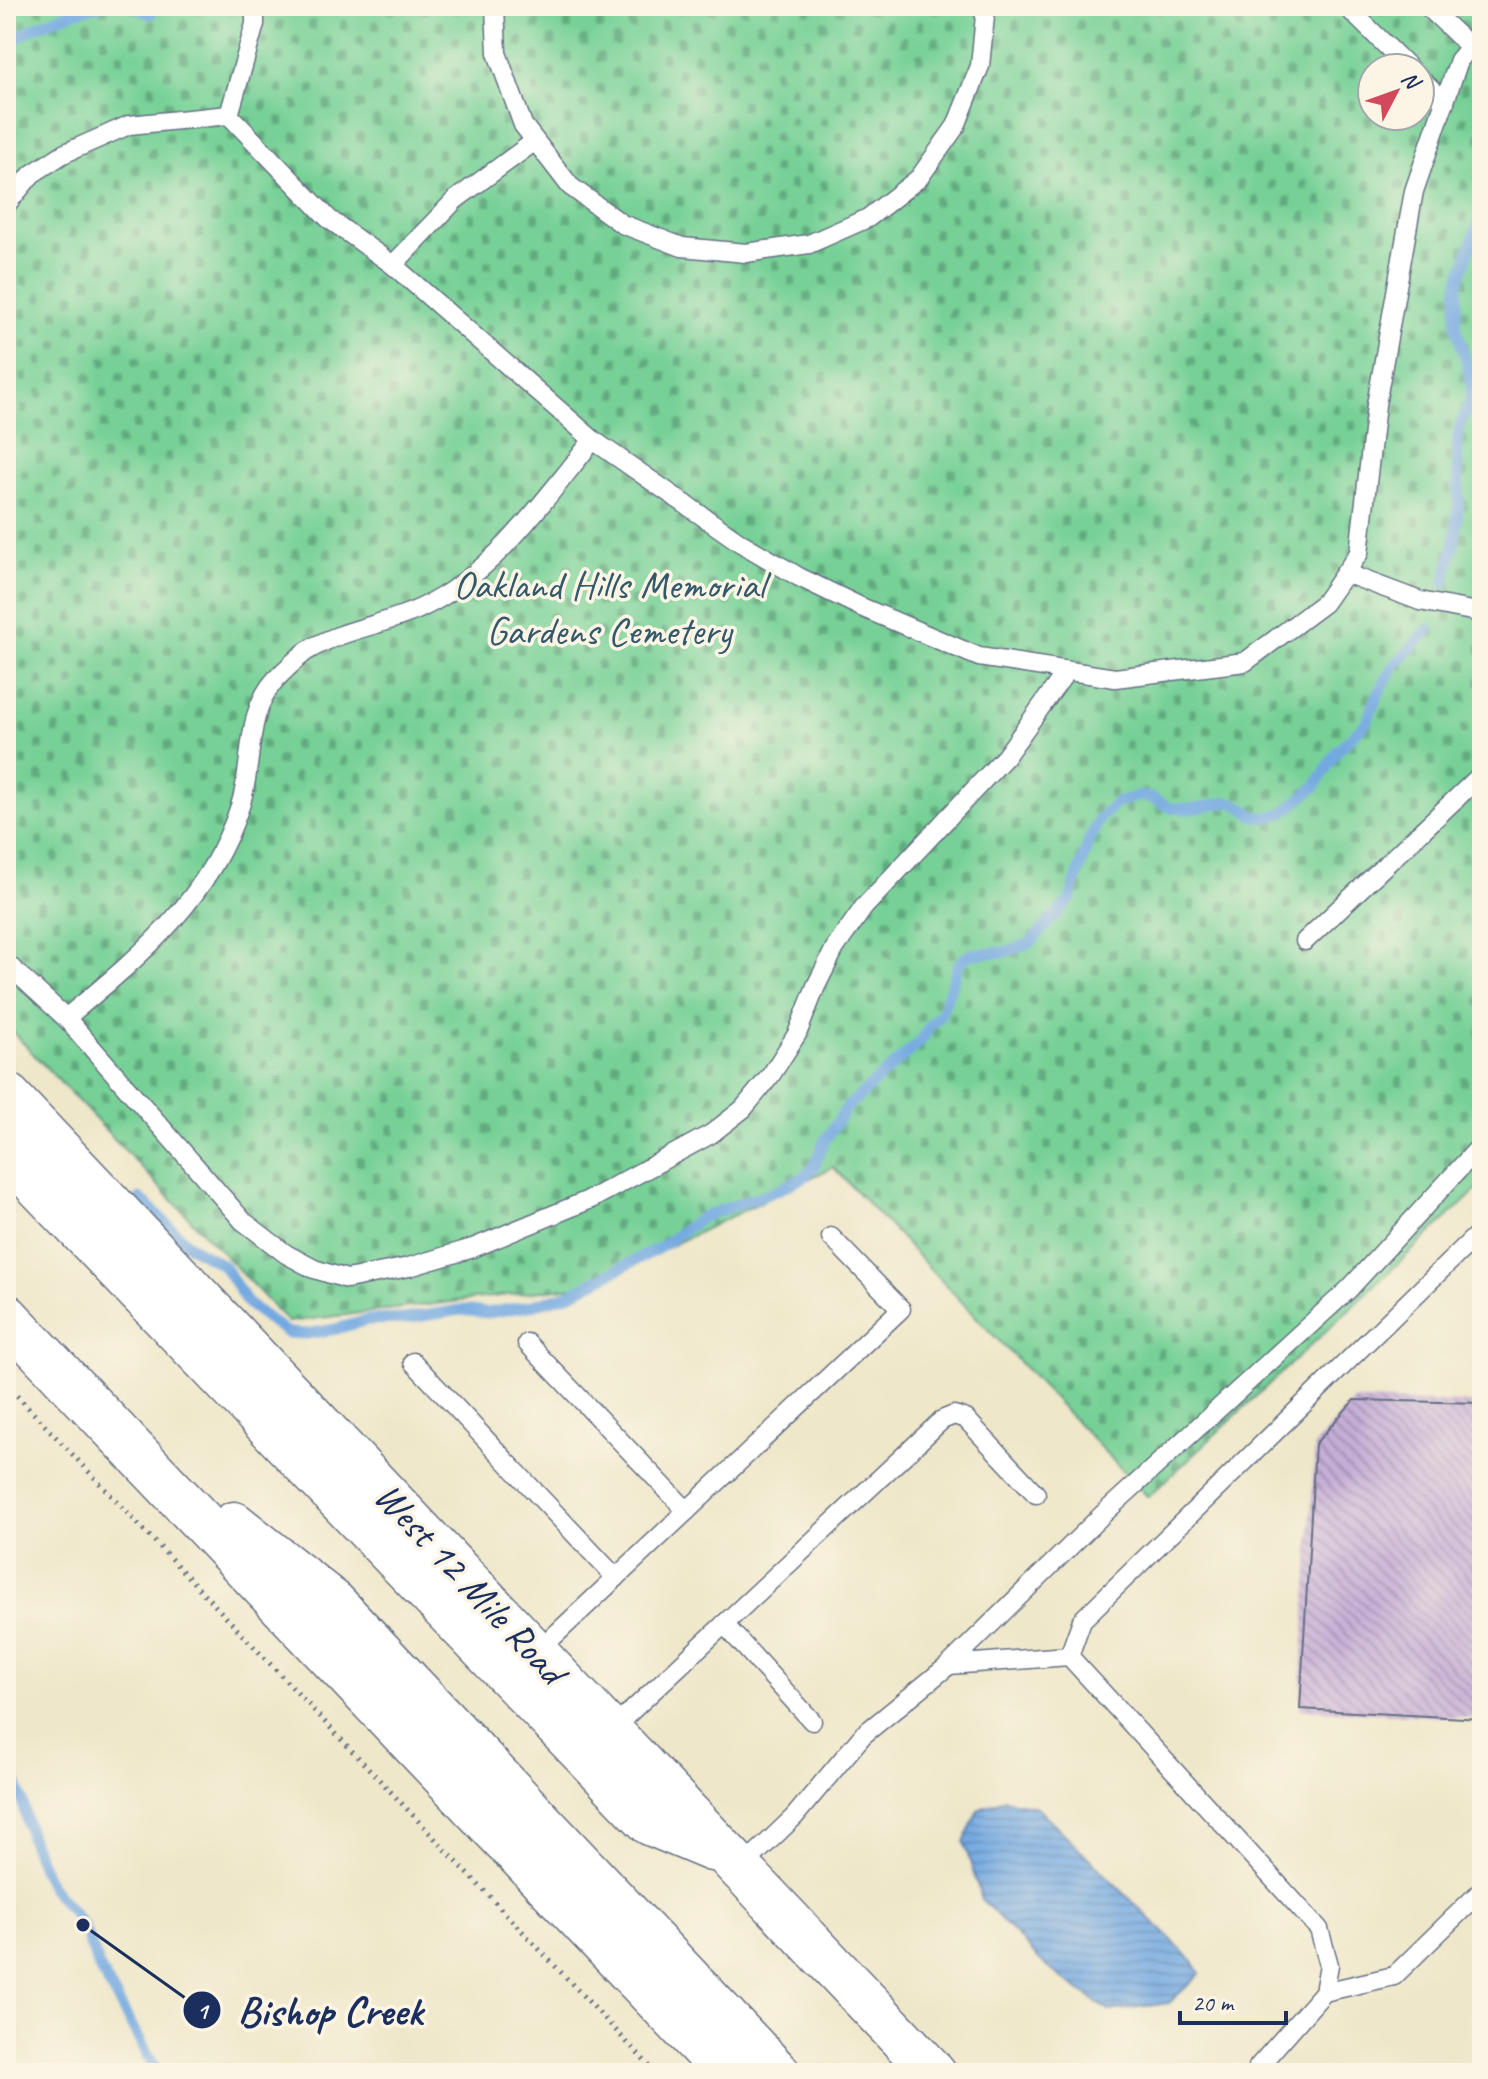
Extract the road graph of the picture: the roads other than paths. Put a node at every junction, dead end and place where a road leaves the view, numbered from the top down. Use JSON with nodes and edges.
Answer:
{"nodes":[{"id":1,"x":255,"y":6,"type":"edge"},
{"id":2,"x":495,"y":6,"type":"edge"},
{"id":3,"x":986,"y":6,"type":"edge"},
{"id":4,"x":1346,"y":6,"type":"edge"},
{"id":5,"x":1427,"y":6,"type":"edge"},
{"id":6,"x":1476,"y":40,"type":"edge"},
{"id":7,"x":1393,"y":52,"type":"edge"},
{"id":8,"x":1436,"y":93,"type":"edge"},
{"id":9,"x":1445,"y":102,"type":"junction"},
{"id":10,"x":229,"y":115,"type":"junction"},
{"id":11,"x":535,"y":141,"type":"junction"},
{"id":12,"x":6,"y":205,"type":"edge"},
{"id":13,"x":393,"y":265,"type":"junction"},
{"id":14,"x":593,"y":440,"type":"junction"},
{"id":15,"x":1345,"y":573,"type":"junction"},
{"id":16,"x":1482,"y":613,"type":"edge"},
{"id":17,"x":1066,"y":672,"type":"junction"},
{"id":18,"x":1482,"y":774,"type":"edge"},
{"id":19,"x":1305,"y":941,"type":"dead end"},
{"id":20,"x":6,"y":963,"type":"edge"},
{"id":21,"x":66,"y":1018,"type":"junction"},
{"id":22,"x":6,"y":1094,"type":"edge"},
{"id":23,"x":1482,"y":1144,"type":"edge"},
{"id":24,"x":6,"y":1153,"type":"edge"},
{"id":25,"x":1482,"y":1230,"type":"edge"},
{"id":26,"x":831,"y":1237,"type":"dead end"},
{"id":27,"x":6,"y":1316,"type":"edge"},
{"id":28,"x":527,"y":1343,"type":"dead end"},
{"id":29,"x":413,"y":1362,"type":"dead end"},
{"id":30,"x":104,"y":1420,"type":"junction"},
{"id":31,"x":1036,"y":1494,"type":"dead end"},
{"id":32,"x":687,"y":1511,"type":"junction"},
{"id":33,"x":616,"y":1578,"type":"junction"},
{"id":34,"x":724,"y":1624,"type":"junction"},
{"id":35,"x":536,"y":1653,"type":"junction"},
{"id":36,"x":1069,"y":1656,"type":"junction"},
{"id":37,"x":949,"y":1665,"type":"junction"},
{"id":38,"x":812,"y":1721,"type":"dead end"},
{"id":39,"x":610,"y":1731,"type":"junction"},
{"id":40,"x":735,"y":1862,"type":"junction"},
{"id":41,"x":1482,"y":1890,"type":"edge"},
{"id":42,"x":1324,"y":1992,"type":"junction"},
{"id":43,"x":1253,"y":2071,"type":"edge"},
{"id":44,"x":726,"y":2073,"type":"edge"},
{"id":45,"x":778,"y":2073,"type":"edge"},
{"id":46,"x":934,"y":2073,"type":"edge"}],
"edges":[{"from":1,"to":10,"type":"lane"},
{"from":2,"to":11,"type":"lane"},
{"from":3,"to":11,"type":"lane"},
{"from":4,"to":7,"type":"lane"},
{"from":5,"to":6,"type":"lane"},
{"from":6,"to":9,"type":"lane"},
{"from":8,"to":9,"type":"lane"},
{"from":9,"to":15,"type":"lane"},
{"from":10,"to":12,"type":"lane"},
{"from":10,"to":13,"type":"lane"},
{"from":11,"to":13,"type":"lane"},
{"from":13,"to":14,"type":"lane"},
{"from":14,"to":17,"type":"lane"},
{"from":14,"to":21,"type":"lane"},
{"from":15,"to":16,"type":"lane"},
{"from":15,"to":17,"type":"lane"},
{"from":17,"to":21,"type":"lane"},
{"from":18,"to":19,"type":"lane"},
{"from":20,"to":21,"type":"lane"},
{"from":22,"to":35,"type":"main road","name":"West 12 Mile Road"},
{"from":23,"to":37,"type":"lane"},
{"from":24,"to":40,"type":"main road"},
{"from":25,"to":36,"type":"lane"},
{"from":26,"to":32,"type":"lane"},
{"from":27,"to":30,"type":"main road"},
{"from":28,"to":32,"type":"lane"},
{"from":29,"to":33,"type":"lane"},
{"from":30,"to":44,"type":"main road"},
{"from":30,"to":45,"type":"main road"},
{"from":31,"to":34,"type":"lane"},
{"from":32,"to":33,"type":"lane"},
{"from":33,"to":35,"type":"lane"},
{"from":34,"to":38,"type":"lane"},
{"from":34,"to":39,"type":"lane"},
{"from":35,"to":39,"type":"main road","name":"West 12 Mile Road"},
{"from":36,"to":37,"type":"lane"},
{"from":36,"to":42,"type":"lane"},
{"from":37,"to":40,"type":"lane"},
{"from":39,"to":40,"type":"main road","name":"West 12 Mile Road"},
{"from":40,"to":46,"type":"main road","name":"West 12 Mile Road"},
{"from":41,"to":42,"type":"lane"},
{"from":42,"to":43,"type":"lane"}]}
